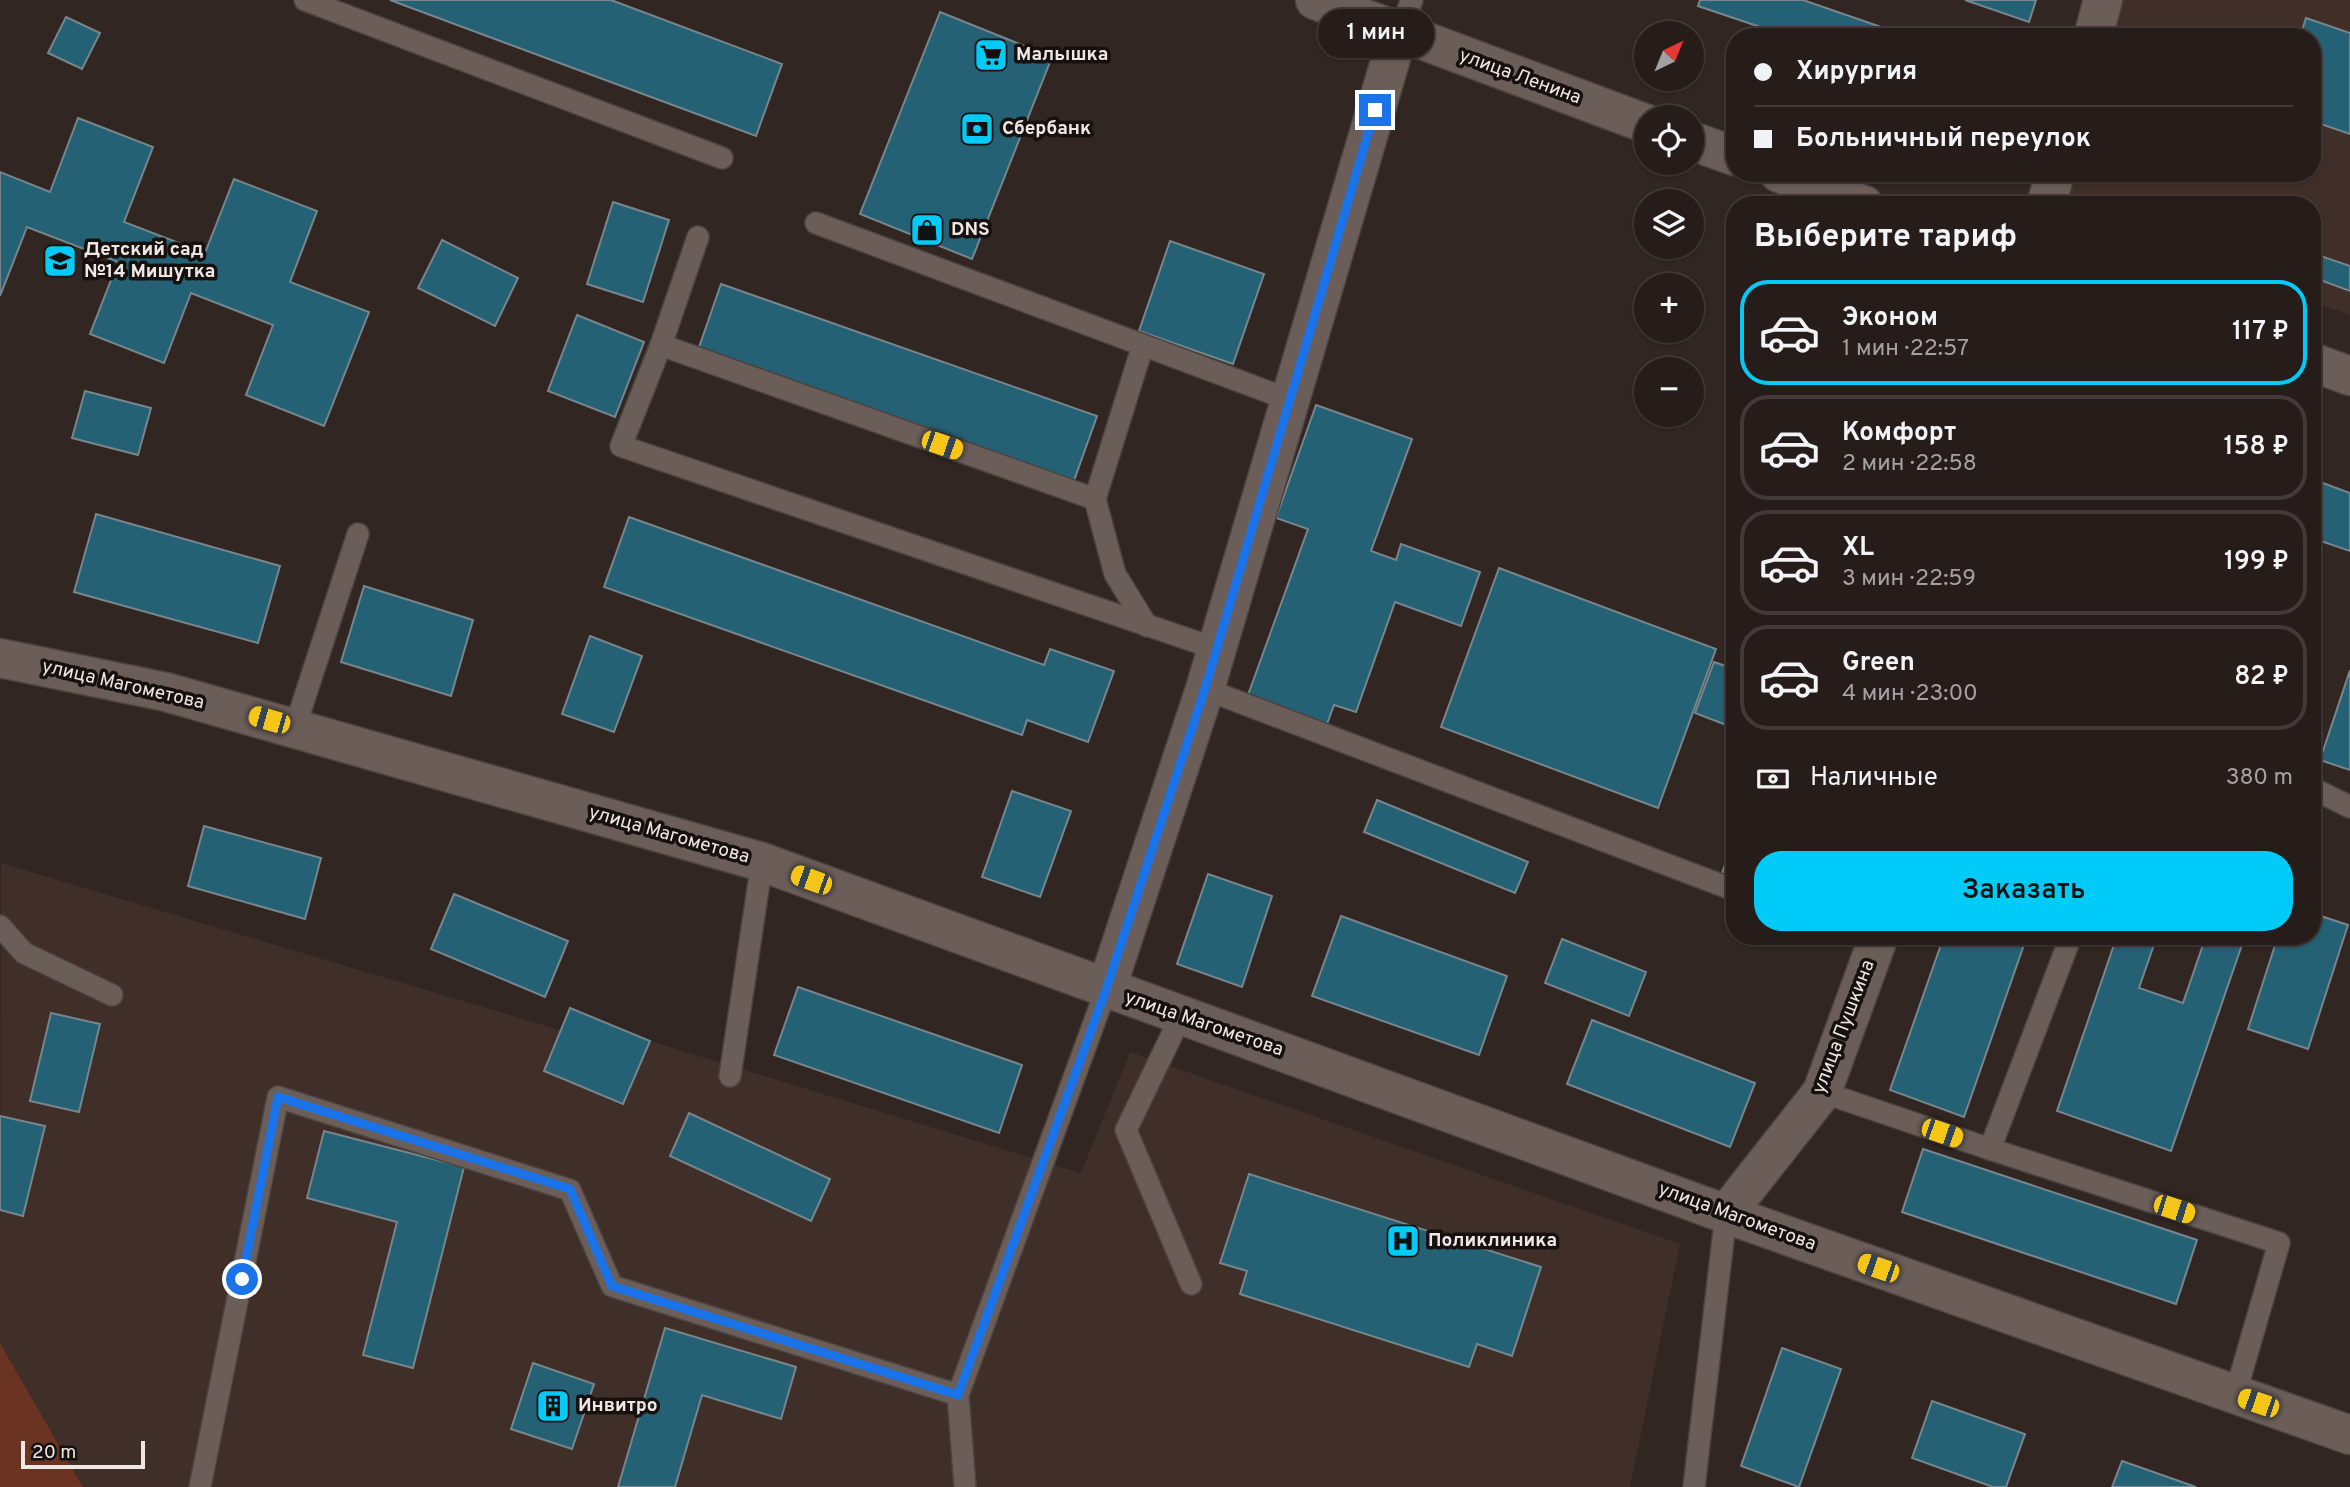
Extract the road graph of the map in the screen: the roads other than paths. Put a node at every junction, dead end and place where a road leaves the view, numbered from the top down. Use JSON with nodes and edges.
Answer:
{"nodes":[{"id":1,"x":305,"y":0,"type":"edge"},
{"id":2,"x":1315,"y":0,"type":"edge"},
{"id":3,"x":2103,"y":0,"type":"edge"},
{"id":4,"x":1405,"y":16,"type":"edge"},
{"id":5,"x":2095,"y":28,"type":"edge"},
{"id":6,"x":1634,"y":118,"type":"edge"},
{"id":7,"x":1704,"y":145,"type":"edge"},
{"id":8,"x":1726,"y":153,"type":"edge"},
{"id":9,"x":722,"y":158,"type":"dead end"},
{"id":10,"x":1804,"y":182,"type":"edge"},
{"id":11,"x":1840,"y":196,"type":"edge"},
{"id":12,"x":816,"y":223,"type":"dead end"},
{"id":13,"x":698,"y":237,"type":"dead end"},
{"id":14,"x":660,"y":345,"type":"junction"},
{"id":15,"x":1143,"y":345,"type":"junction"},
{"id":16,"x":2321,"y":365,"type":"edge"},
{"id":17,"x":2350,"y":376,"type":"edge"},
{"id":18,"x":1290,"y":400,"type":"junction"},
{"id":19,"x":1095,"y":499,"type":"junction"},
{"id":20,"x":358,"y":534,"type":"dead end"},
{"id":21,"x":1147,"y":626,"type":"junction"},
{"id":22,"x":1217,"y":649,"type":"junction"},
{"id":23,"x":0,"y":658,"type":"edge"},
{"id":24,"x":1205,"y":689,"type":"junction"},
{"id":25,"x":295,"y":727,"type":"junction"},
{"id":26,"x":2321,"y":792,"type":"edge"},
{"id":27,"x":2350,"y":807,"type":"edge"},
{"id":28,"x":762,"y":862,"type":"junction"},
{"id":29,"x":1726,"y":887,"type":"edge"},
{"id":30,"x":0,"y":926,"type":"edge"},
{"id":31,"x":1869,"y":945,"type":"edge"},
{"id":32,"x":2068,"y":945,"type":"edge"},
{"id":33,"x":1106,"y":990,"type":"junction"},
{"id":34,"x":111,"y":995,"type":"dead end"},
{"id":35,"x":1182,"y":1014,"type":"junction"},
{"id":36,"x":730,"y":1076,"type":"dead end"},
{"id":37,"x":1822,"y":1092,"type":"junction"},
{"id":38,"x":1990,"y":1150,"type":"junction"},
{"id":39,"x":1726,"y":1214,"type":"junction"},
{"id":40,"x":1191,"y":1284,"type":"dead end"},
{"id":41,"x":958,"y":1395,"type":"junction"},
{"id":42,"x":2235,"y":1395,"type":"junction"},
{"id":43,"x":2350,"y":1435,"type":"edge"},
{"id":44,"x":200,"y":1487,"type":"edge"},
{"id":45,"x":965,"y":1487,"type":"edge"},
{"id":46,"x":1694,"y":1487,"type":"edge"}],
"edges":[{"from":1,"to":9,"type":"lane"},
{"from":2,"to":4,"type":"street","name":"улица Ленина"},
{"from":3,"to":5,"type":"street"},
{"from":4,"to":6,"type":"street","name":"улица Ленина"},
{"from":4,"to":18,"type":"street"},
{"from":7,"to":8,"type":"street"},
{"from":10,"to":11,"type":"street"},
{"from":12,"to":15,"type":"lane"},
{"from":13,"to":14,"type":"lane"},
{"from":14,"to":19,"type":"lane"},
{"from":14,"to":21,"type":"lane"},
{"from":15,"to":18,"type":"lane"},
{"from":15,"to":19,"type":"lane"},
{"from":16,"to":17,"type":"street"},
{"from":18,"to":22,"type":"street"},
{"from":19,"to":21,"type":"lane"},
{"from":20,"to":25,"type":"lane"},
{"from":21,"to":22,"type":"lane"},
{"from":22,"to":24,"type":"street"},
{"from":23,"to":25,"type":"street","name":"улица Магометова"},
{"from":24,"to":29,"type":"lane"},
{"from":24,"to":33,"type":"street"},
{"from":25,"to":28,"type":"street","name":"улица Магометова"},
{"from":26,"to":27,"type":"lane"},
{"from":28,"to":33,"type":"street","name":"улица Магометова"},
{"from":28,"to":36,"type":"lane"},
{"from":30,"to":34,"type":"lane"},
{"from":31,"to":37,"type":"street","name":"улица Пушкина"},
{"from":32,"to":38,"type":"lane"},
{"from":33,"to":35,"type":"street","name":"улица Магометова"},
{"from":33,"to":41,"type":"lane"},
{"from":35,"to":39,"type":"street","name":"улица Магометова"},
{"from":35,"to":40,"type":"lane"},
{"from":37,"to":38,"type":"lane"},
{"from":37,"to":39,"type":"street","name":"улица Пушкина"},
{"from":38,"to":42,"type":"lane"},
{"from":39,"to":42,"type":"street","name":"улица Магометова"},
{"from":39,"to":46,"type":"lane"},
{"from":41,"to":44,"type":"lane"},
{"from":41,"to":45,"type":"lane"},
{"from":42,"to":43,"type":"street","name":"улица Магометова"}]}
